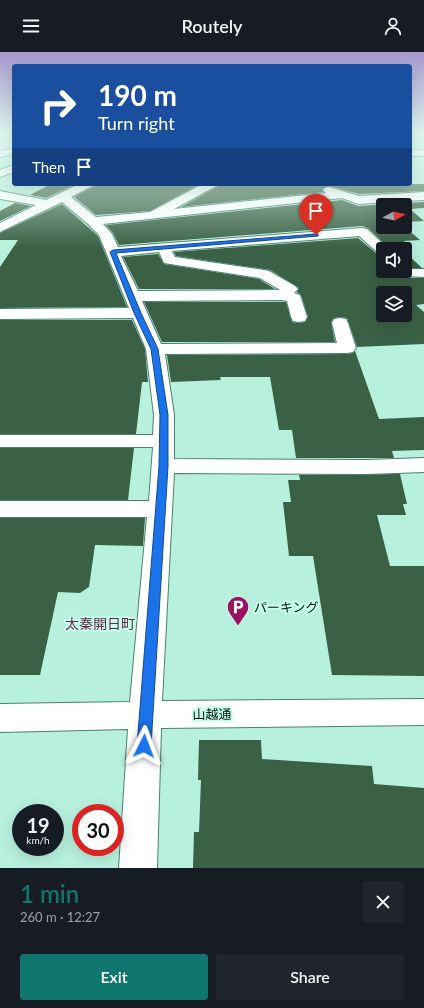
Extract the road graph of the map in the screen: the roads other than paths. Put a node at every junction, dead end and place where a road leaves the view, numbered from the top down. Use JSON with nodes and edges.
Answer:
{"nodes":[{"id":1,"x":84,"y":186,"type":"edge"},
{"id":2,"x":208,"y":186,"type":"edge"},
{"id":3,"x":400,"y":186,"type":"edge"},
{"id":4,"x":321,"y":187,"type":"dead end"},
{"id":5,"x":341,"y":195,"type":"junction"},
{"id":6,"x":0,"y":196,"type":"edge"},
{"id":7,"x":418,"y":196,"type":"edge"},
{"id":8,"x":63,"y":197,"type":"junction"},
{"id":9,"x":47,"y":204,"type":"junction"},
{"id":10,"x":424,"y":205,"type":"edge"},
{"id":11,"x":153,"y":215,"type":"junction"},
{"id":12,"x":93,"y":221,"type":"junction"},
{"id":13,"x":0,"y":228,"type":"edge"},
{"id":14,"x":376,"y":244,"type":"edge"},
{"id":15,"x":164,"y":248,"type":"junction"},
{"id":16,"x":113,"y":252,"type":"junction"},
{"id":17,"x":412,"y":273,"type":"edge"},
{"id":18,"x":424,"y":273,"type":"edge"},
{"id":19,"x":283,"y":295,"type":"junction"},
{"id":20,"x":135,"y":305,"type":"junction"},
{"id":21,"x":0,"y":314,"type":"edge"},
{"id":22,"x":299,"y":317,"type":"dead end"},
{"id":23,"x":340,"y":323,"type":"dead end"},
{"id":24,"x":155,"y":349,"type":"junction"},
{"id":25,"x":0,"y":441,"type":"edge"},
{"id":26,"x":163,"y":453,"type":"junction"},
{"id":27,"x":424,"y":465,"type":"edge"},
{"id":28,"x":0,"y":509,"type":"edge"},
{"id":29,"x":160,"y":509,"type":"junction"},
{"id":30,"x":424,"y":712,"type":"edge"},
{"id":31,"x":146,"y":715,"type":"junction"},
{"id":32,"x":0,"y":718,"type":"edge"},
{"id":33,"x":138,"y":868,"type":"edge"}],
"edges":[{"from":1,"to":8,"type":"street"},
{"from":2,"to":11,"type":"street"},
{"from":3,"to":7,"type":"street"},
{"from":4,"to":5,"type":"street"},
{"from":5,"to":7,"type":"street"},
{"from":5,"to":11,"type":"street"},
{"from":6,"to":9,"type":"street"},
{"from":7,"to":10,"type":"street"},
{"from":8,"to":9,"type":"street"},
{"from":8,"to":12,"type":"street"},
{"from":9,"to":13,"type":"street"},
{"from":11,"to":12,"type":"street"},
{"from":12,"to":16,"type":"street"},
{"from":14,"to":15,"type":"street"},
{"from":15,"to":16,"type":"street"},
{"from":15,"to":19,"type":"street"},
{"from":16,"to":20,"type":"street"},
{"from":17,"to":18,"type":"street"},
{"from":19,"to":20,"type":"street"},
{"from":19,"to":22,"type":"street"},
{"from":20,"to":21,"type":"street"},
{"from":20,"to":24,"type":"street"},
{"from":23,"to":24,"type":"street"},
{"from":24,"to":26,"type":"street"},
{"from":25,"to":26,"type":"street"},
{"from":26,"to":27,"type":"street"},
{"from":26,"to":29,"type":"street"},
{"from":28,"to":29,"type":"street"},
{"from":29,"to":31,"type":"street"},
{"from":30,"to":31,"type":"street","name":"山越通"},
{"from":31,"to":32,"type":"street","name":"山越通"},
{"from":31,"to":33,"type":"street"}]}
